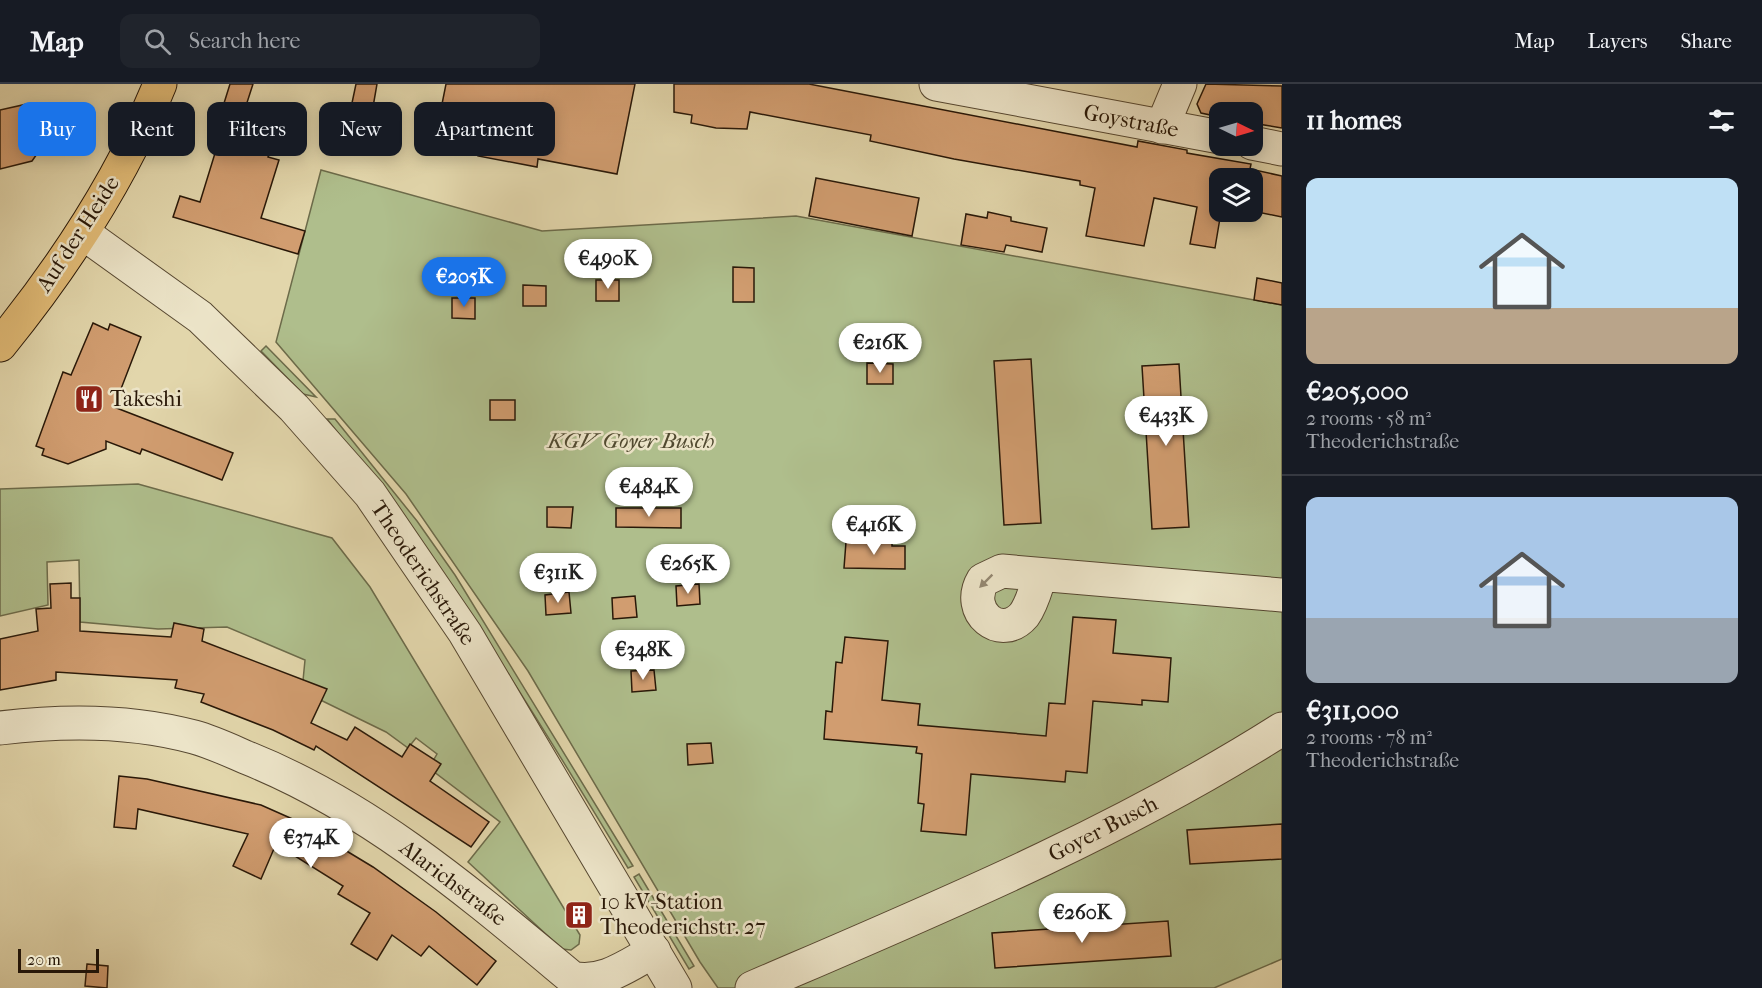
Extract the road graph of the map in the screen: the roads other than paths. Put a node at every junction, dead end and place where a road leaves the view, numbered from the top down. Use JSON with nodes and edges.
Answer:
{"nodes":[{"id":1,"x":160,"y":84,"type":"edge"},
{"id":2,"x":936,"y":84,"type":"edge"},
{"id":3,"x":1180,"y":84,"type":"edge"},
{"id":4,"x":1162,"y":127,"type":"junction"},
{"id":5,"x":1209,"y":135,"type":"edge"},
{"id":6,"x":1263,"y":145,"type":"edge"},
{"id":7,"x":1282,"y":149,"type":"edge"},
{"id":8,"x":83,"y":233,"type":"junction"},
{"id":9,"x":0,"y":345,"type":"edge"},
{"id":10,"x":1040,"y":576,"type":"dead end"},
{"id":11,"x":1282,"y":595,"type":"edge"},
{"id":12,"x":0,"y":728,"type":"edge"},
{"id":13,"x":1282,"y":729,"type":"edge"},
{"id":14,"x":654,"y":951,"type":"junction"},
{"id":15,"x":675,"y":988,"type":"edge"},
{"id":16,"x":752,"y":988,"type":"edge"}],
"edges":[{"from":1,"to":8,"type":"main road","name":"Auf der Heide"},
{"from":2,"to":4,"type":"street","name":"Goystraße"},
{"from":3,"to":4,"type":"street"},
{"from":4,"to":5,"type":"street","name":"Goystraße"},
{"from":6,"to":7,"type":"street"},
{"from":8,"to":9,"type":"main road","name":"Auf der Heide"},
{"from":8,"to":14,"type":"street","name":"Theoderichstraße"},
{"from":10,"to":11,"type":"street"},
{"from":12,"to":14,"type":"street","name":"Alarichstraße"},
{"from":13,"to":16,"type":"street","name":"Goyer Busch"},
{"from":14,"to":15,"type":"street","name":"Theoderichstraße"}]}
